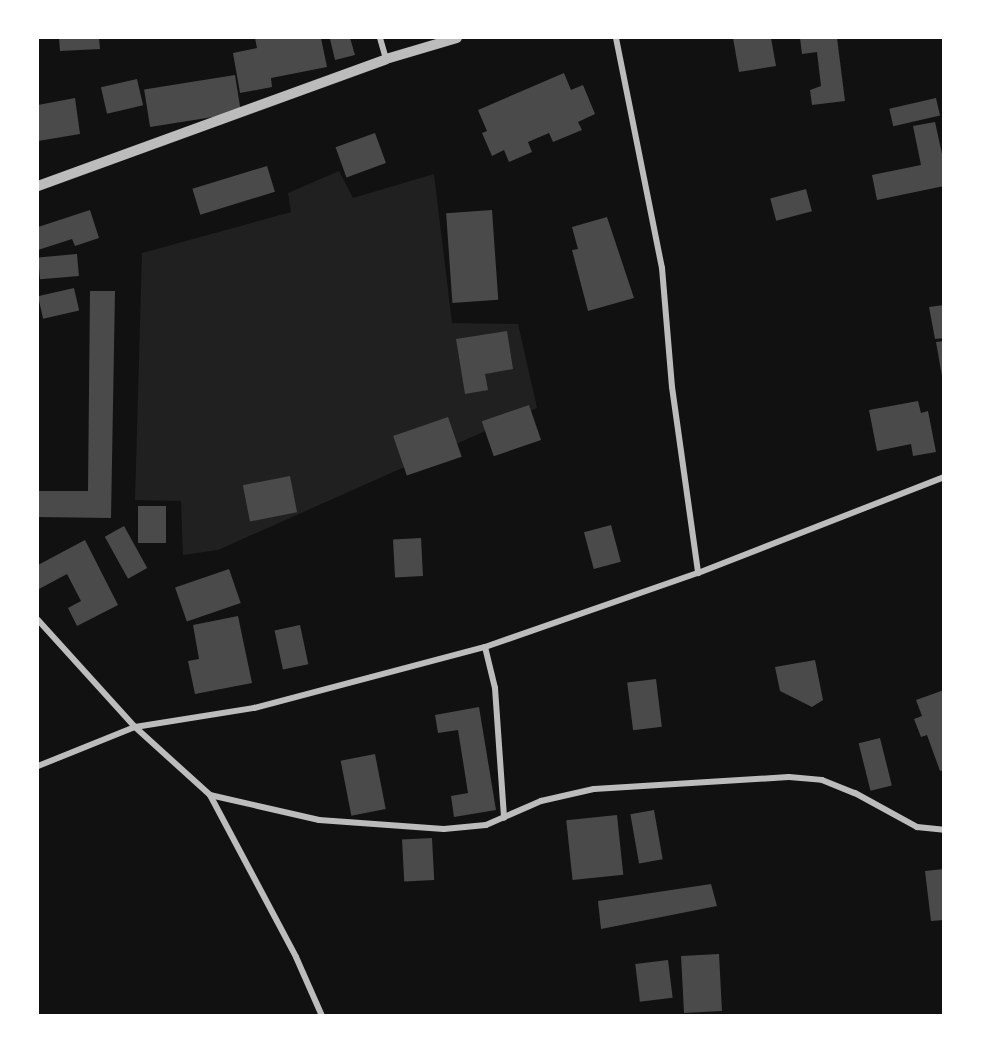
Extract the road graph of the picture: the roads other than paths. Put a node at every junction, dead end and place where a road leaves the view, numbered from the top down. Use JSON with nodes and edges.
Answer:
{"nodes":[{"id":1,"x":380,"y":38,"type":"edge"},
{"id":2,"x":457,"y":38,"type":"edge"},
{"id":3,"x":616,"y":38,"type":"edge"},
{"id":4,"x":386,"y":59,"type":"junction"},
{"id":5,"x":38,"y":186,"type":"edge"},
{"id":6,"x":944,"y":477,"type":"edge"},
{"id":7,"x":698,"y":573,"type":"junction"},
{"id":8,"x":38,"y":620,"type":"edge"},
{"id":9,"x":485,"y":647,"type":"junction"},
{"id":10,"x":135,"y":727,"type":"junction"},
{"id":11,"x":38,"y":766,"type":"edge"},
{"id":12,"x":210,"y":795,"type":"junction"},
{"id":13,"x":504,"y":818,"type":"junction"},
{"id":14,"x":944,"y":830,"type":"edge"},
{"id":15,"x":322,"y":1016,"type":"edge"}],
"edges":[{"from":1,"to":4,"type":"street"},
{"from":2,"to":4,"type":"street"},
{"from":3,"to":7,"type":"street"},
{"from":4,"to":5,"type":"street"},
{"from":6,"to":7,"type":"street"},
{"from":7,"to":9,"type":"street"},
{"from":8,"to":10,"type":"street"},
{"from":9,"to":10,"type":"street"},
{"from":9,"to":13,"type":"street"},
{"from":10,"to":11,"type":"street"},
{"from":10,"to":12,"type":"street"},
{"from":12,"to":13,"type":"street"},
{"from":12,"to":15,"type":"street"},
{"from":13,"to":14,"type":"street"}]}
